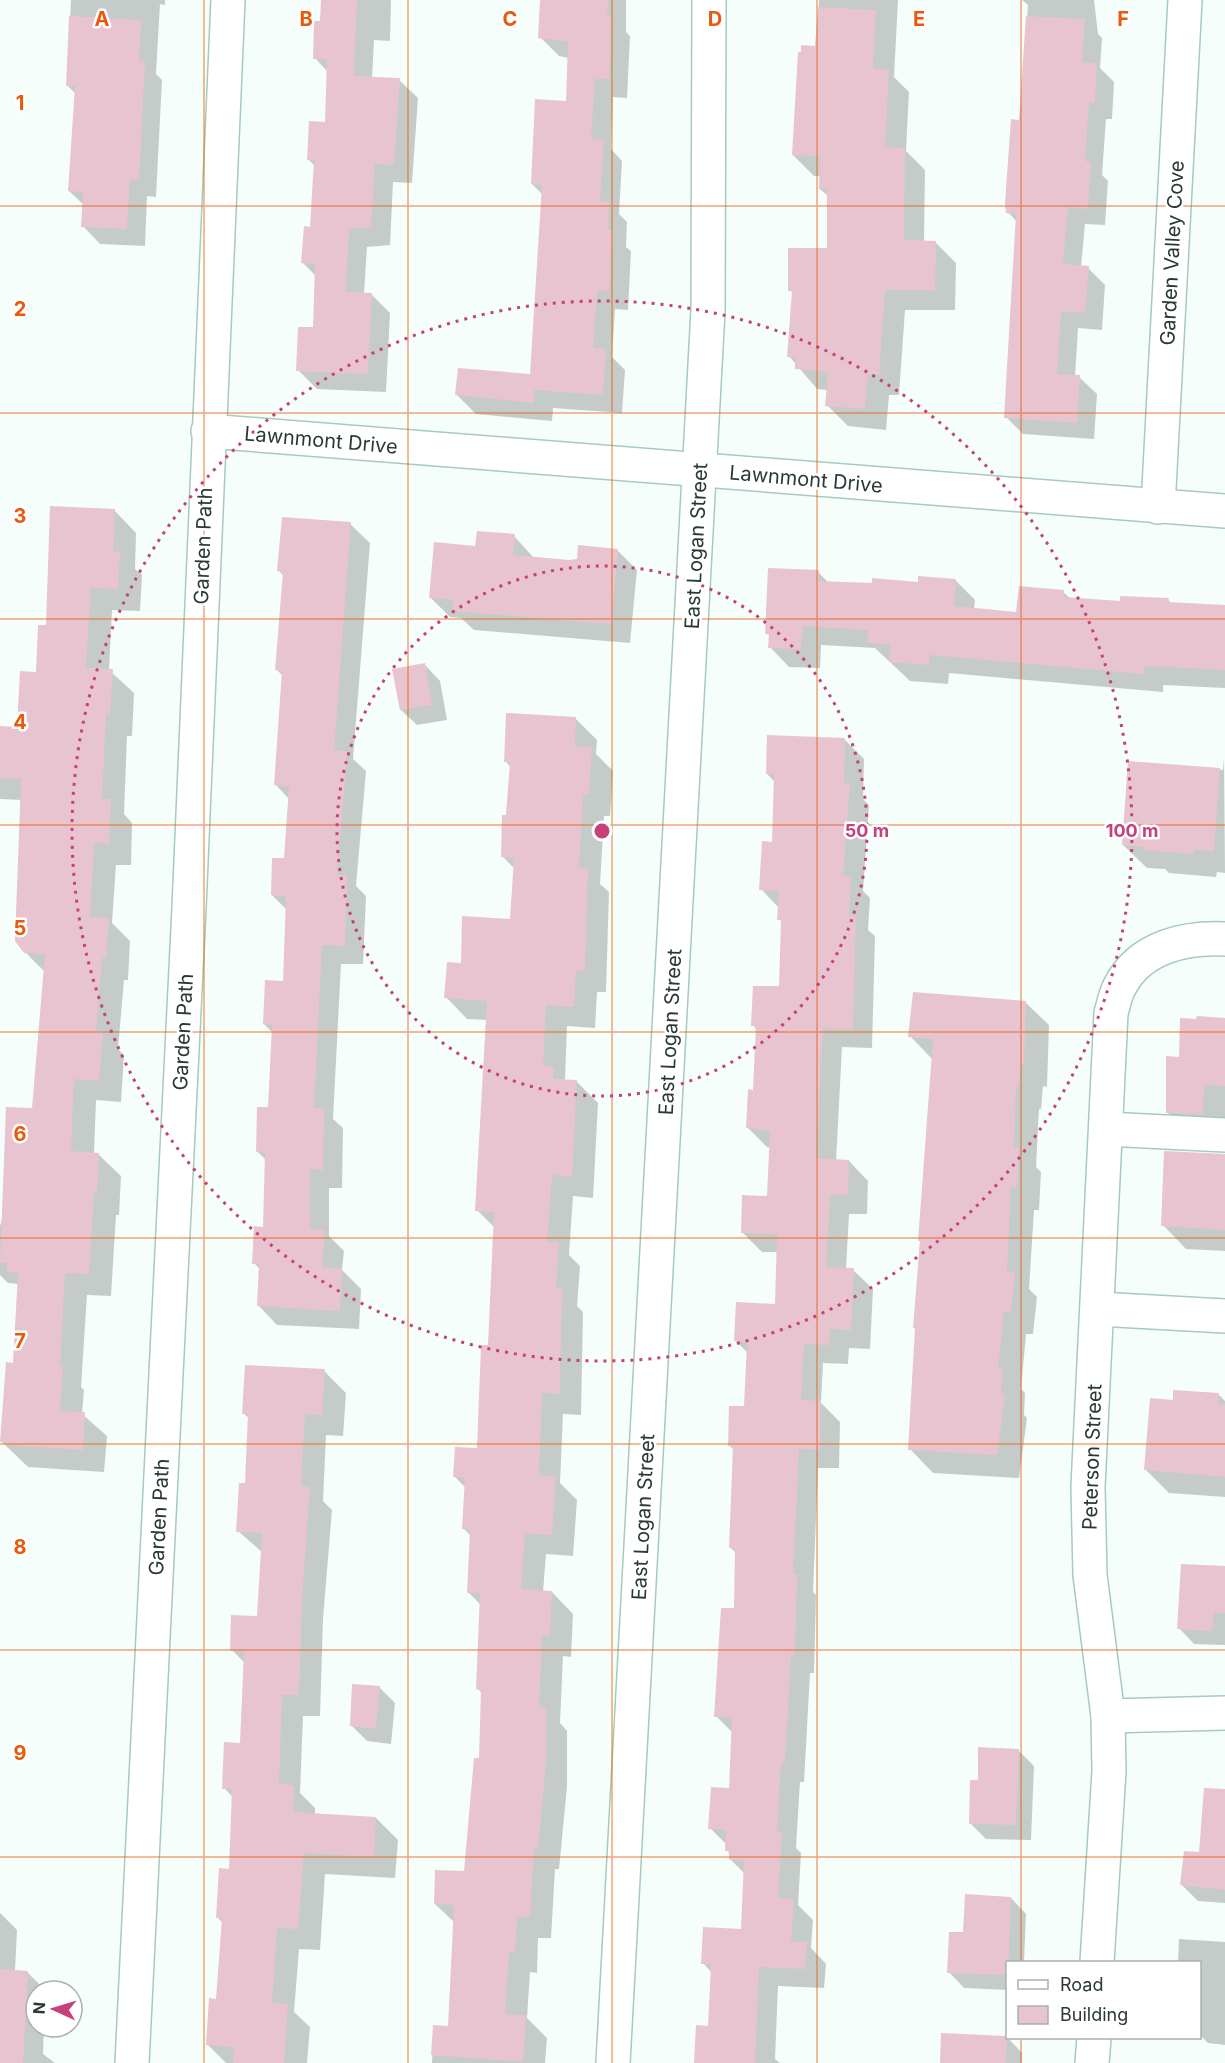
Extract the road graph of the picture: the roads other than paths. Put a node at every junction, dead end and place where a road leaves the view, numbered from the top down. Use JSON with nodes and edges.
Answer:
{"nodes":[{"id":1,"x":228,"y":0,"type":"edge"},
{"id":2,"x":709,"y":0,"type":"edge"},
{"id":3,"x":1185,"y":0,"type":"edge"},
{"id":4,"x":208,"y":431,"type":"junction"},
{"id":5,"x":700,"y":471,"type":"junction"},
{"id":6,"x":1158,"y":507,"type":"junction"},
{"id":7,"x":1225,"y":511,"type":"edge"},
{"id":8,"x":1225,"y":939,"type":"edge"},
{"id":9,"x":1106,"y":1129,"type":"junction"},
{"id":10,"x":1225,"y":1135,"type":"edge"},
{"id":11,"x":1098,"y":1309,"type":"junction"},
{"id":12,"x":1225,"y":1316,"type":"edge"},
{"id":13,"x":1225,"y":1713,"type":"edge"},
{"id":14,"x":1108,"y":1716,"type":"junction"},
{"id":15,"x":1097,"y":1961,"type":"edge"},
{"id":16,"x":1094,"y":2039,"type":"edge"},
{"id":17,"x":132,"y":2063,"type":"edge"},
{"id":18,"x":613,"y":2063,"type":"edge"},
{"id":19,"x":1092,"y":2063,"type":"edge"}],
"edges":[{"from":1,"to":4,"type":"street","name":"Garden Path"},
{"from":2,"to":5,"type":"street","name":"East Logan Street"},
{"from":3,"to":6,"type":"street","name":"Garden Valley Cove"},
{"from":4,"to":5,"type":"street","name":"Lawnmont Drive"},
{"from":4,"to":17,"type":"street","name":"Garden Path"},
{"from":5,"to":6,"type":"street","name":"Lawnmont Drive"},
{"from":5,"to":18,"type":"street","name":"East Logan Street"},
{"from":6,"to":7,"type":"street","name":"Lawnmont Drive"},
{"from":8,"to":9,"type":"street","name":"Peterson Street"},
{"from":9,"to":10,"type":"street"},
{"from":9,"to":11,"type":"street","name":"Peterson Street"},
{"from":11,"to":12,"type":"street"},
{"from":11,"to":14,"type":"street","name":"Peterson Street"},
{"from":13,"to":14,"type":"street"},
{"from":14,"to":15,"type":"street","name":"Peterson Street"},
{"from":16,"to":19,"type":"street"}]}
